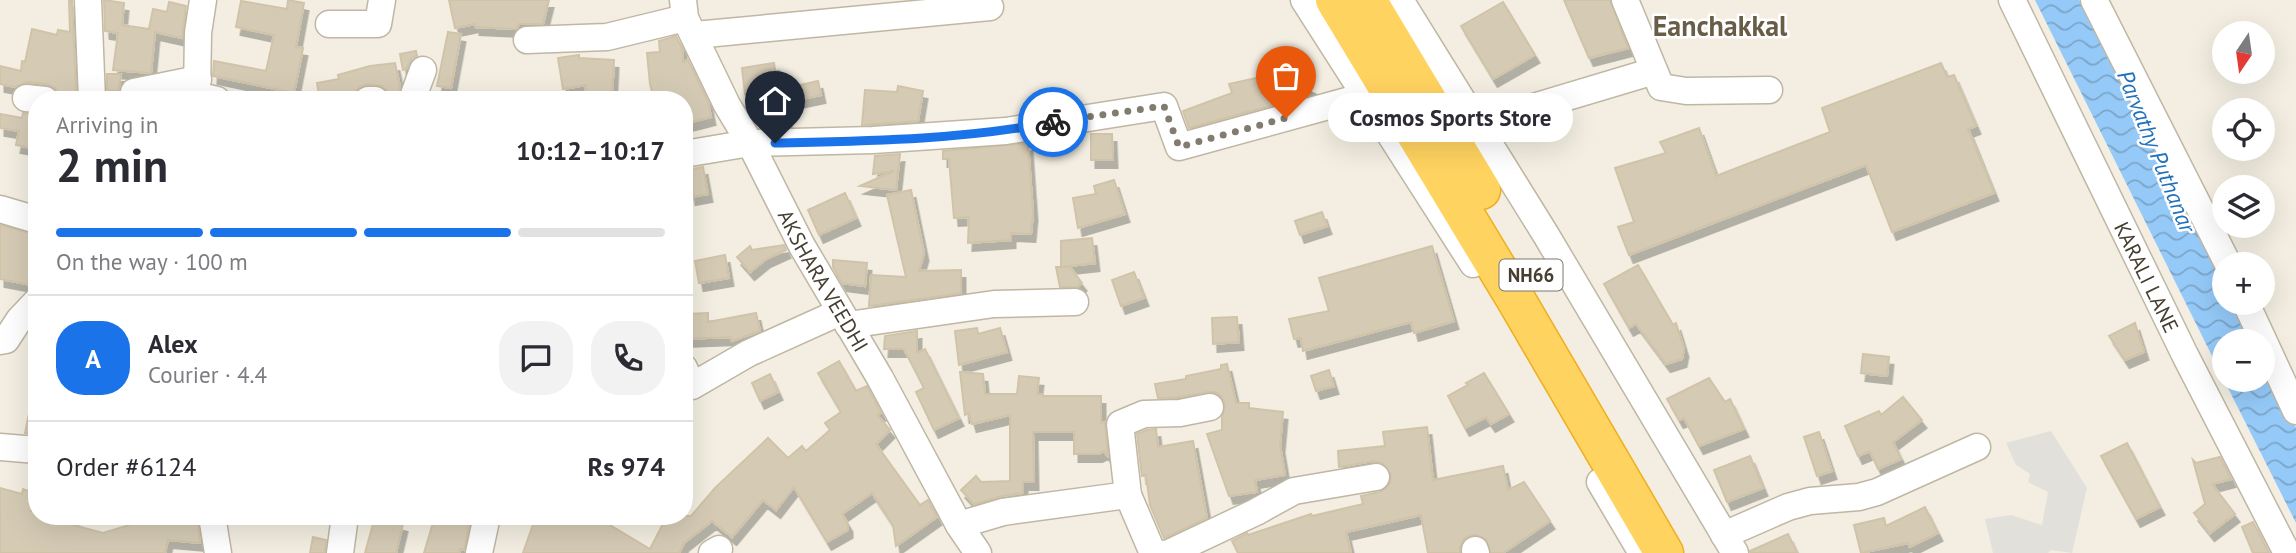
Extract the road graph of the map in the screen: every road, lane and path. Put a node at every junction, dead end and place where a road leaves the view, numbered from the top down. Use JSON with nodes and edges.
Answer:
{"nodes":[{"id":1,"x":88,"y":0,"type":"edge"},
{"id":2,"x":203,"y":0,"type":"edge"},
{"id":3,"x":382,"y":0,"type":"edge"},
{"id":4,"x":1304,"y":0,"type":"edge"},
{"id":5,"x":1335,"y":0,"type":"edge"},
{"id":6,"x":1367,"y":0,"type":"edge"},
{"id":7,"x":1400,"y":0,"type":"edge"},
{"id":8,"x":1625,"y":0,"type":"edge"},
{"id":9,"x":2012,"y":0,"type":"edge"},
{"id":10,"x":2094,"y":0,"type":"edge"},
{"id":11,"x":990,"y":7,"type":"dead end"},
{"id":12,"x":688,"y":18,"type":"edge"},
{"id":13,"x":329,"y":24,"type":"dead end"},
{"id":14,"x":527,"y":40,"type":"dead end"},
{"id":15,"x":423,"y":70,"type":"dead end"},
{"id":16,"x":1654,"y":71,"type":"junction"},
{"id":17,"x":198,"y":79,"type":"junction"},
{"id":18,"x":1769,"y":90,"type":"dead end"},
{"id":19,"x":94,"y":91,"type":"edge"},
{"id":20,"x":153,"y":91,"type":"edge"},
{"id":21,"x":197,"y":91,"type":"edge"},
{"id":22,"x":415,"y":91,"type":"edge"},
{"id":23,"x":1365,"y":96,"type":"junction"},
{"id":24,"x":1477,"y":124,"type":"junction"},
{"id":25,"x":750,"y":143,"type":"junction"},
{"id":26,"x":693,"y":152,"type":"edge"},
{"id":27,"x":0,"y":209,"type":"edge"},
{"id":28,"x":28,"y":217,"type":"edge"},
{"id":29,"x":2222,"y":252,"type":"edge"},
{"id":30,"x":1075,"y":302,"type":"dead end"},
{"id":31,"x":28,"y":310,"type":"edge"},
{"id":32,"x":2252,"y":315,"type":"edge"},
{"id":33,"x":844,"y":318,"type":"junction"},
{"id":34,"x":0,"y":341,"type":"edge"},
{"id":35,"x":693,"y":385,"type":"edge"},
{"id":36,"x":1210,"y":407,"type":"dead end"},
{"id":37,"x":2296,"y":411,"type":"edge"},
{"id":38,"x":0,"y":447,"type":"edge"},
{"id":39,"x":1977,"y":447,"type":"dead end"},
{"id":40,"x":28,"y":449,"type":"edge"},
{"id":41,"x":1376,"y":477,"type":"dead end"},
{"id":42,"x":1128,"y":495,"type":"junction"},
{"id":43,"x":213,"y":525,"type":"edge"},
{"id":44,"x":344,"y":525,"type":"edge"},
{"id":45,"x":486,"y":525,"type":"edge"},
{"id":46,"x":959,"y":525,"type":"junction"},
{"id":47,"x":1649,"y":526,"type":"edge"},
{"id":48,"x":1717,"y":547,"type":"edge"},
{"id":49,"x":218,"y":553,"type":"edge"},
{"id":50,"x":340,"y":553,"type":"edge"},
{"id":51,"x":478,"y":553,"type":"edge"},
{"id":52,"x":978,"y":553,"type":"edge"},
{"id":53,"x":1158,"y":553,"type":"edge"},
{"id":54,"x":1169,"y":553,"type":"edge"},
{"id":55,"x":1664,"y":553,"type":"edge"},
{"id":56,"x":2287,"y":553,"type":"edge"}],
"edges":[{"from":1,"to":19,"type":"street"},
{"from":2,"to":17,"type":"street"},
{"from":3,"to":13,"type":"street"},
{"from":4,"to":23,"type":"street"},
{"from":5,"to":47,"type":"highway","number":"NH66"},
{"from":6,"to":47,"type":"highway","number":"NH66"},
{"from":7,"to":24,"type":"street"},
{"from":8,"to":16,"type":"street"},
{"from":9,"to":56,"type":"street","name":"KARALI LANE"},
{"from":10,"to":29,"type":"street"},
{"from":11,"to":12,"type":"street"},
{"from":12,"to":14,"type":"street"},
{"from":12,"to":25,"type":"street","name":"AKSHARA VEEDHI"},
{"from":15,"to":22,"type":"street"},
{"from":16,"to":18,"type":"street"},
{"from":16,"to":24,"type":"street"},
{"from":17,"to":20,"type":"street"},
{"from":17,"to":21,"type":"street"},
{"from":23,"to":25,"type":"street"},
{"from":23,"to":47,"type":"street"},
{"from":24,"to":48,"type":"street"},
{"from":25,"to":26,"type":"street"},
{"from":25,"to":33,"type":"street","name":"AKSHARA VEEDHI"},
{"from":27,"to":28,"type":"street"},
{"from":30,"to":33,"type":"street"},
{"from":31,"to":34,"type":"street"},
{"from":32,"to":37,"type":"street"},
{"from":33,"to":35,"type":"street"},
{"from":33,"to":46,"type":"street","name":"AKSHARA VEEDHI"},
{"from":36,"to":42,"type":"street"},
{"from":38,"to":40,"type":"street"},
{"from":39,"to":48,"type":"street"},
{"from":41,"to":54,"type":"street"},
{"from":42,"to":46,"type":"street"},
{"from":42,"to":53,"type":"street"},
{"from":43,"to":49,"type":"street"},
{"from":44,"to":50,"type":"street"},
{"from":45,"to":51,"type":"street"},
{"from":46,"to":52,"type":"street","name":"AKSHARA VEEDHI"},
{"from":47,"to":48,"type":"highway","number":"NH66"},
{"from":47,"to":55,"type":"highway","number":"NH66"}]}
